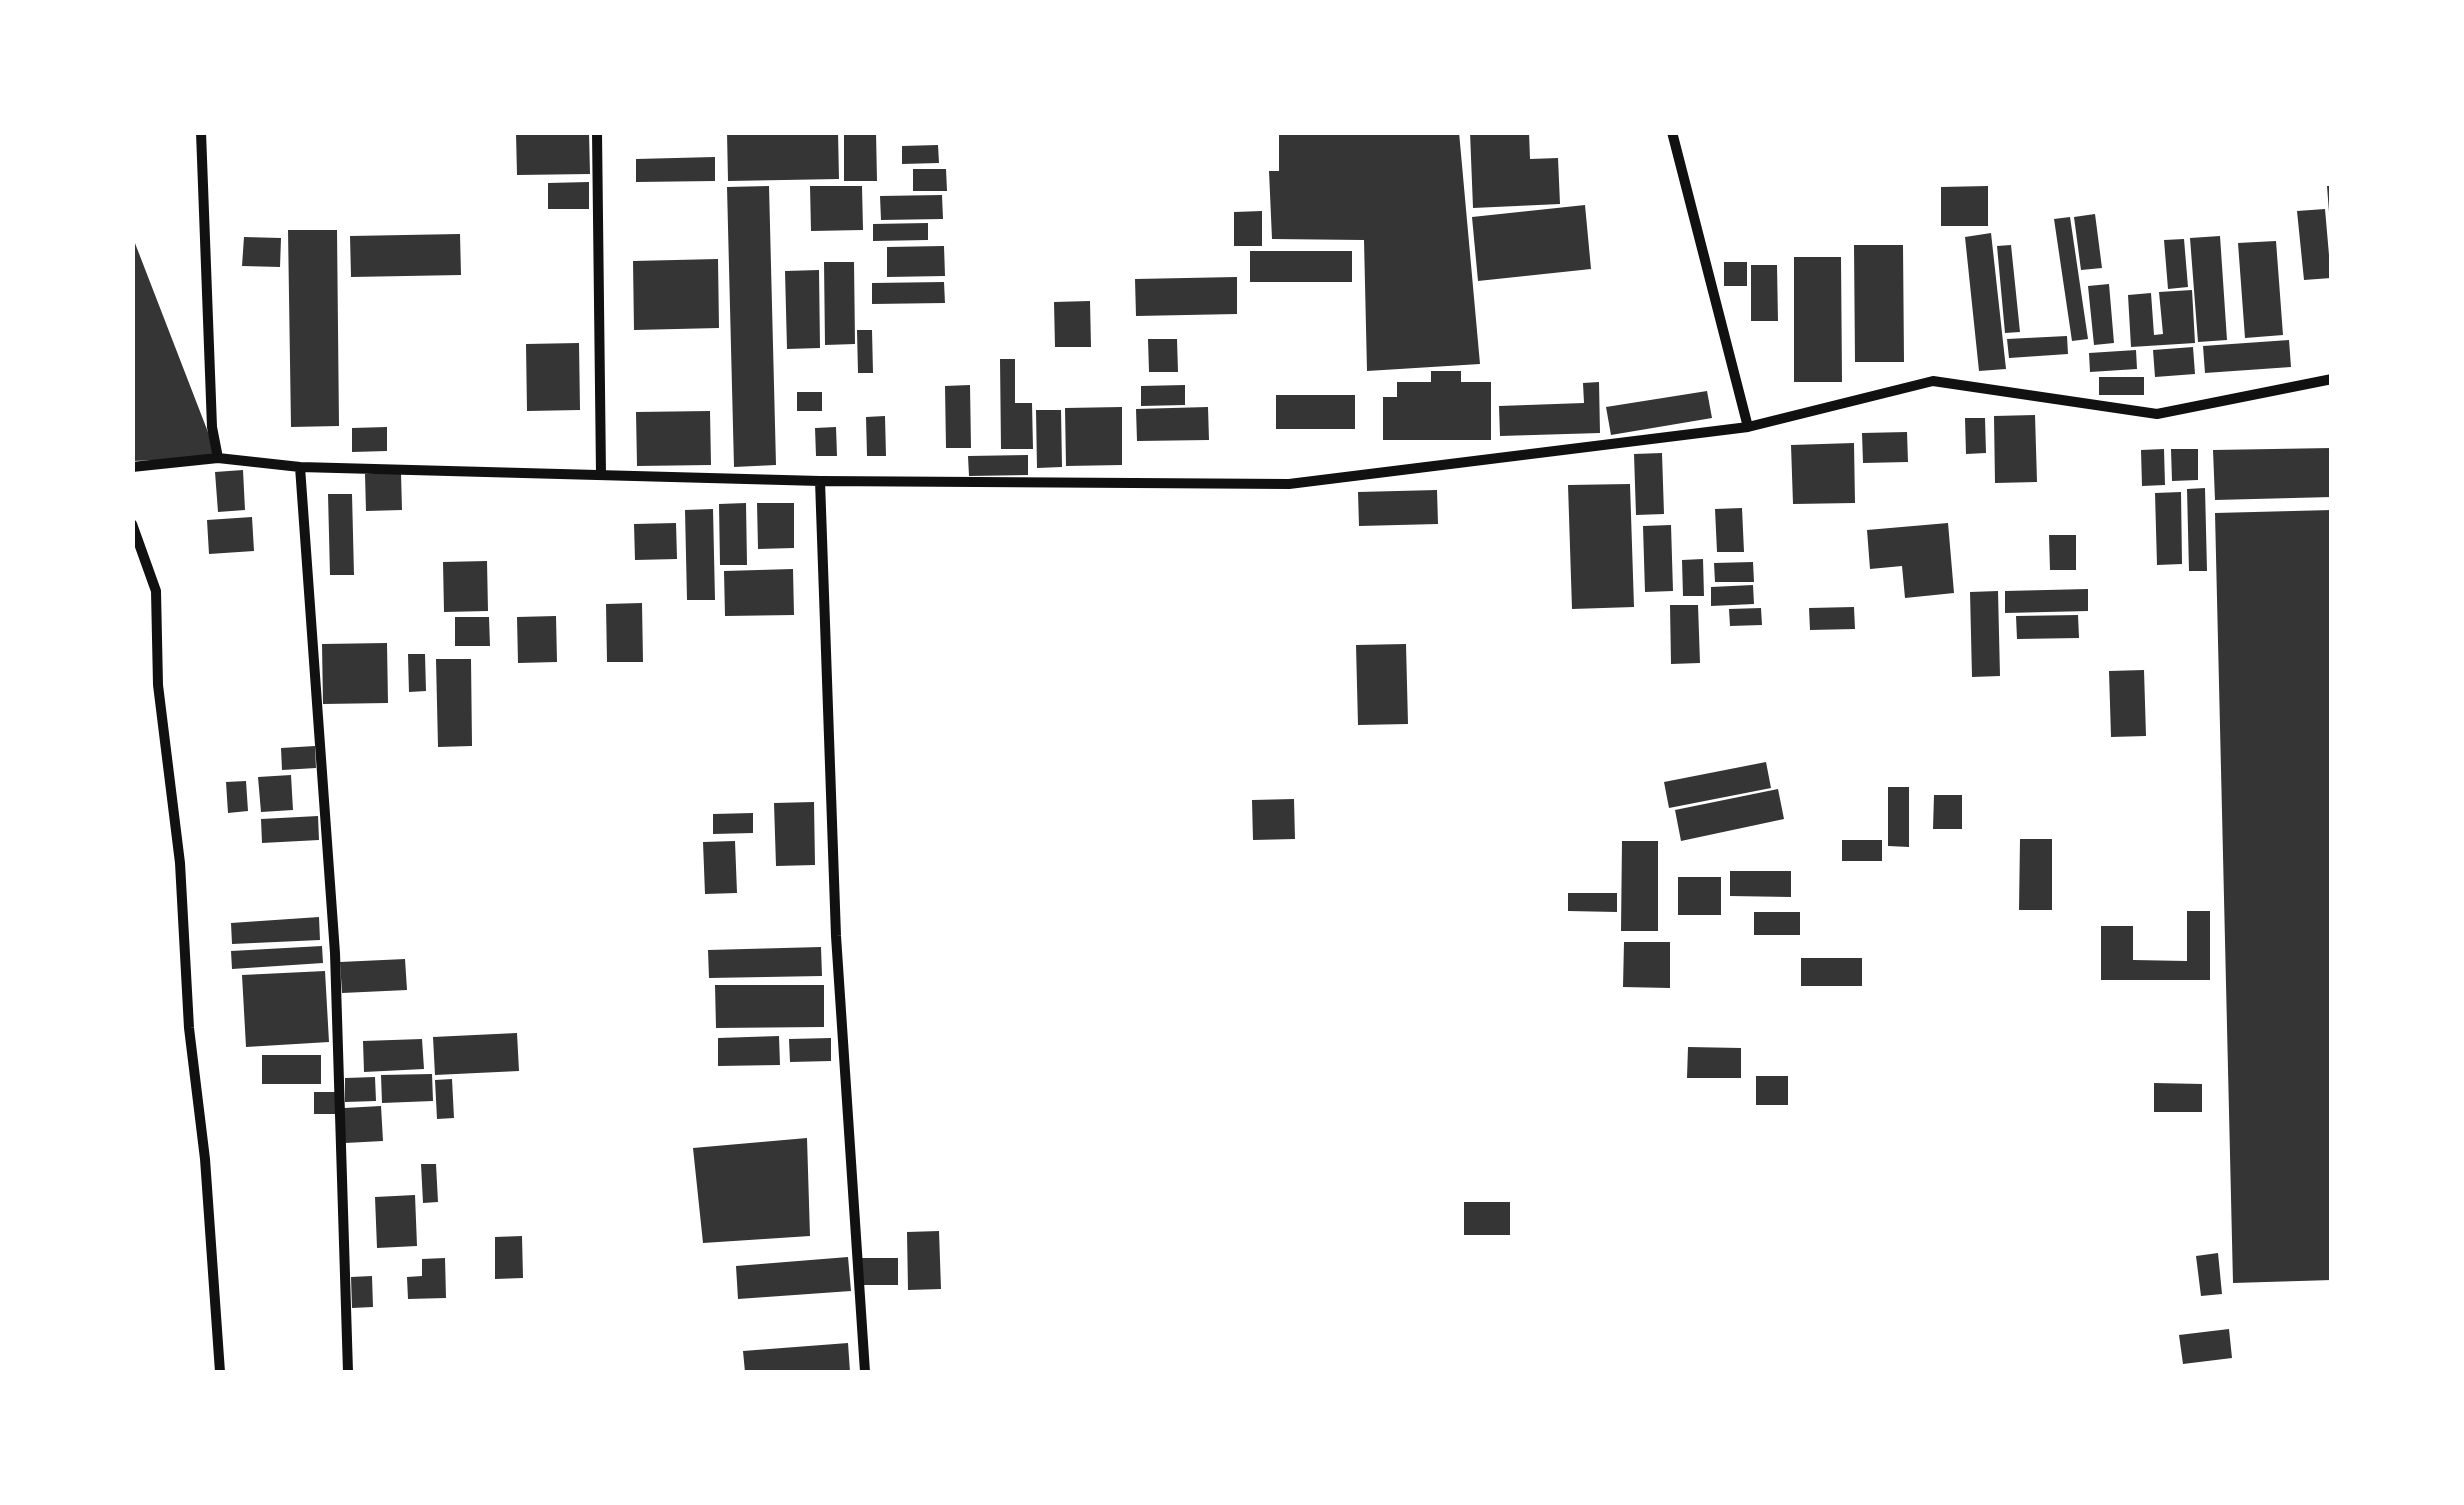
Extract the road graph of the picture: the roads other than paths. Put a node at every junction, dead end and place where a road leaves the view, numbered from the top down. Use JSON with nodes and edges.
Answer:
{"nodes":[{"id":1,"x":201,"y":132,"type":"edge"},
{"id":2,"x":597,"y":132,"type":"edge"},
{"id":3,"x":1672,"y":132,"type":"edge"},
{"id":4,"x":2332,"y":379,"type":"edge"},
{"id":5,"x":1748,"y":427,"type":"junction"},
{"id":6,"x":218,"y":458,"type":"junction"},
{"id":7,"x":132,"y":467,"type":"edge"},
{"id":8,"x":300,"y":467,"type":"junction"},
{"id":9,"x":601,"y":474,"type":"junction"},
{"id":10,"x":820,"y":481,"type":"junction"},
{"id":11,"x":132,"y":524,"type":"edge"},
{"id":12,"x":220,"y":1372,"type":"edge"},
{"id":13,"x":348,"y":1372,"type":"edge"},
{"id":14,"x":865,"y":1372,"type":"edge"}],
"edges":[{"from":1,"to":6,"type":"street"},
{"from":2,"to":9,"type":"street"},
{"from":3,"to":5,"type":"street"},
{"from":4,"to":5,"type":"street"},
{"from":5,"to":10,"type":"street"},
{"from":6,"to":7,"type":"street"},
{"from":6,"to":8,"type":"street"},
{"from":8,"to":9,"type":"street"},
{"from":8,"to":13,"type":"street"},
{"from":9,"to":10,"type":"street"},
{"from":10,"to":14,"type":"street"},
{"from":11,"to":12,"type":"street"}]}
